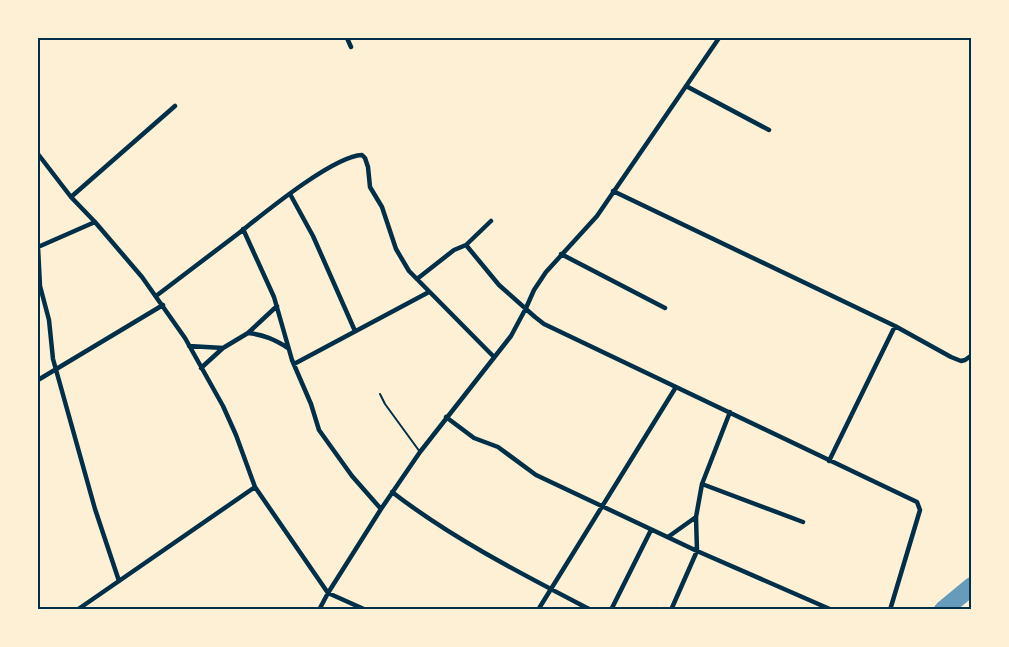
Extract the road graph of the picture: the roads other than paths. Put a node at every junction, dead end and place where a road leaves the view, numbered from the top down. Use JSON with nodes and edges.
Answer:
{"nodes":[{"id":1,"x":347,"y":38,"type":"edge"},
{"id":2,"x":719,"y":38,"type":"edge"},
{"id":3,"x":351,"y":47,"type":"dead end"},
{"id":4,"x":686,"y":86,"type":"junction"},
{"id":5,"x":175,"y":106,"type":"dead end"},
{"id":6,"x":769,"y":130,"type":"dead end"},
{"id":7,"x":38,"y":154,"type":"edge"},
{"id":8,"x":613,"y":191,"type":"junction"},
{"id":9,"x":290,"y":194,"type":"junction"},
{"id":10,"x":70,"y":197,"type":"junction"},
{"id":11,"x":491,"y":221,"type":"dead end"},
{"id":12,"x":95,"y":222,"type":"junction"},
{"id":13,"x":243,"y":230,"type":"junction"},
{"id":14,"x":466,"y":245,"type":"junction"},
{"id":15,"x":38,"y":247,"type":"edge"},
{"id":16,"x":561,"y":254,"type":"junction"},
{"id":17,"x":417,"y":279,"type":"junction"},
{"id":18,"x":429,"y":292,"type":"junction"},
{"id":19,"x":156,"y":296,"type":"junction"},
{"id":20,"x":163,"y":305,"type":"junction"},
{"id":21,"x":277,"y":306,"type":"junction"},
{"id":22,"x":526,"y":308,"type":"junction"},
{"id":23,"x":665,"y":308,"type":"dead end"},
{"id":24,"x":895,"y":326,"type":"junction"},
{"id":25,"x":355,"y":331,"type":"junction"},
{"id":26,"x":248,"y":333,"type":"junction"},
{"id":27,"x":189,"y":346,"type":"junction"},
{"id":28,"x":223,"y":348,"type":"junction"},
{"id":29,"x":288,"y":348,"type":"junction"},
{"id":30,"x":972,"y":354,"type":"edge"},
{"id":31,"x":493,"y":356,"type":"junction"},
{"id":32,"x":294,"y":364,"type":"junction"},
{"id":33,"x":56,"y":368,"type":"junction"},
{"id":34,"x":201,"y":368,"type":"junction"},
{"id":35,"x":38,"y":380,"type":"edge"},
{"id":36,"x":676,"y":387,"type":"junction"},
{"id":37,"x":380,"y":394,"type":"dead end"},
{"id":38,"x":730,"y":412,"type":"junction"},
{"id":39,"x":446,"y":417,"type":"junction"},
{"id":40,"x":420,"y":452,"type":"junction"},
{"id":41,"x":828,"y":461,"type":"junction"},
{"id":42,"x":702,"y":484,"type":"junction"},
{"id":43,"x":255,"y":488,"type":"junction"},
{"id":44,"x":392,"y":492,"type":"junction"},
{"id":45,"x":603,"y":508,"type":"junction"},
{"id":46,"x":381,"y":509,"type":"junction"},
{"id":47,"x":696,"y":518,"type":"junction"},
{"id":48,"x":803,"y":522,"type":"dead end"},
{"id":49,"x":651,"y":530,"type":"junction"},
{"id":50,"x":668,"y":538,"type":"junction"},
{"id":51,"x":697,"y":551,"type":"junction"},
{"id":52,"x":119,"y":581,"type":"junction"},
{"id":53,"x":551,"y":589,"type":"junction"},
{"id":54,"x":328,"y":593,"type":"junction"},
{"id":55,"x":77,"y":610,"type":"edge"},
{"id":56,"x":319,"y":610,"type":"edge"},
{"id":57,"x":366,"y":610,"type":"edge"},
{"id":58,"x":538,"y":610,"type":"edge"},
{"id":59,"x":591,"y":610,"type":"edge"},
{"id":60,"x":611,"y":610,"type":"edge"},
{"id":61,"x":671,"y":610,"type":"edge"},
{"id":62,"x":832,"y":610,"type":"edge"},
{"id":63,"x":890,"y":610,"type":"edge"}],
"edges":[{"from":1,"to":3,"type":"street"},
{"from":2,"to":4,"type":"street"},
{"from":4,"to":6,"type":"street"},
{"from":4,"to":8,"type":"street"},
{"from":5,"to":10,"type":"street"},
{"from":7,"to":10,"type":"street"},
{"from":8,"to":16,"type":"street"},
{"from":8,"to":24,"type":"street"},
{"from":9,"to":13,"type":"street"},
{"from":9,"to":17,"type":"street"},
{"from":9,"to":25,"type":"street"},
{"from":10,"to":12,"type":"street"},
{"from":11,"to":14,"type":"street"},
{"from":12,"to":15,"type":"street"},
{"from":12,"to":19,"type":"street"},
{"from":13,"to":19,"type":"street"},
{"from":13,"to":21,"type":"street"},
{"from":14,"to":17,"type":"street"},
{"from":14,"to":22,"type":"street"},
{"from":15,"to":33,"type":"street"},
{"from":16,"to":22,"type":"street"},
{"from":16,"to":23,"type":"street"},
{"from":17,"to":18,"type":"street"},
{"from":18,"to":25,"type":"street"},
{"from":18,"to":31,"type":"street"},
{"from":19,"to":20,"type":"street"},
{"from":20,"to":27,"type":"street"},
{"from":20,"to":33,"type":"street"},
{"from":21,"to":26,"type":"street"},
{"from":21,"to":29,"type":"street"},
{"from":22,"to":31,"type":"street"},
{"from":22,"to":36,"type":"street"},
{"from":24,"to":30,"type":"street"},
{"from":24,"to":41,"type":"street"},
{"from":25,"to":32,"type":"street"},
{"from":26,"to":28,"type":"street"},
{"from":26,"to":29,"type":"street"},
{"from":27,"to":28,"type":"street"},
{"from":27,"to":34,"type":"street"},
{"from":28,"to":34,"type":"street"},
{"from":29,"to":32,"type":"street"},
{"from":31,"to":39,"type":"street"},
{"from":32,"to":46,"type":"street"},
{"from":33,"to":35,"type":"street"},
{"from":33,"to":52,"type":"street"},
{"from":34,"to":43,"type":"street"},
{"from":36,"to":38,"type":"street"},
{"from":36,"to":45,"type":"street"},
{"from":37,"to":40,"type":"lane"},
{"from":38,"to":41,"type":"street"},
{"from":38,"to":42,"type":"street"},
{"from":39,"to":40,"type":"street"},
{"from":39,"to":45,"type":"street"},
{"from":40,"to":44,"type":"street"},
{"from":41,"to":63,"type":"street"},
{"from":42,"to":47,"type":"street"},
{"from":42,"to":48,"type":"street"},
{"from":43,"to":52,"type":"street"},
{"from":43,"to":54,"type":"street"},
{"from":44,"to":46,"type":"street"},
{"from":44,"to":53,"type":"street"},
{"from":45,"to":49,"type":"street"},
{"from":45,"to":53,"type":"street"},
{"from":46,"to":54,"type":"street"},
{"from":47,"to":50,"type":"street"},
{"from":47,"to":51,"type":"street"},
{"from":49,"to":50,"type":"street"},
{"from":49,"to":60,"type":"street"},
{"from":50,"to":51,"type":"street"},
{"from":51,"to":61,"type":"street"},
{"from":51,"to":62,"type":"street"},
{"from":52,"to":55,"type":"street"},
{"from":53,"to":58,"type":"street"},
{"from":53,"to":59,"type":"street"},
{"from":54,"to":56,"type":"street"},
{"from":54,"to":57,"type":"street"}]}
